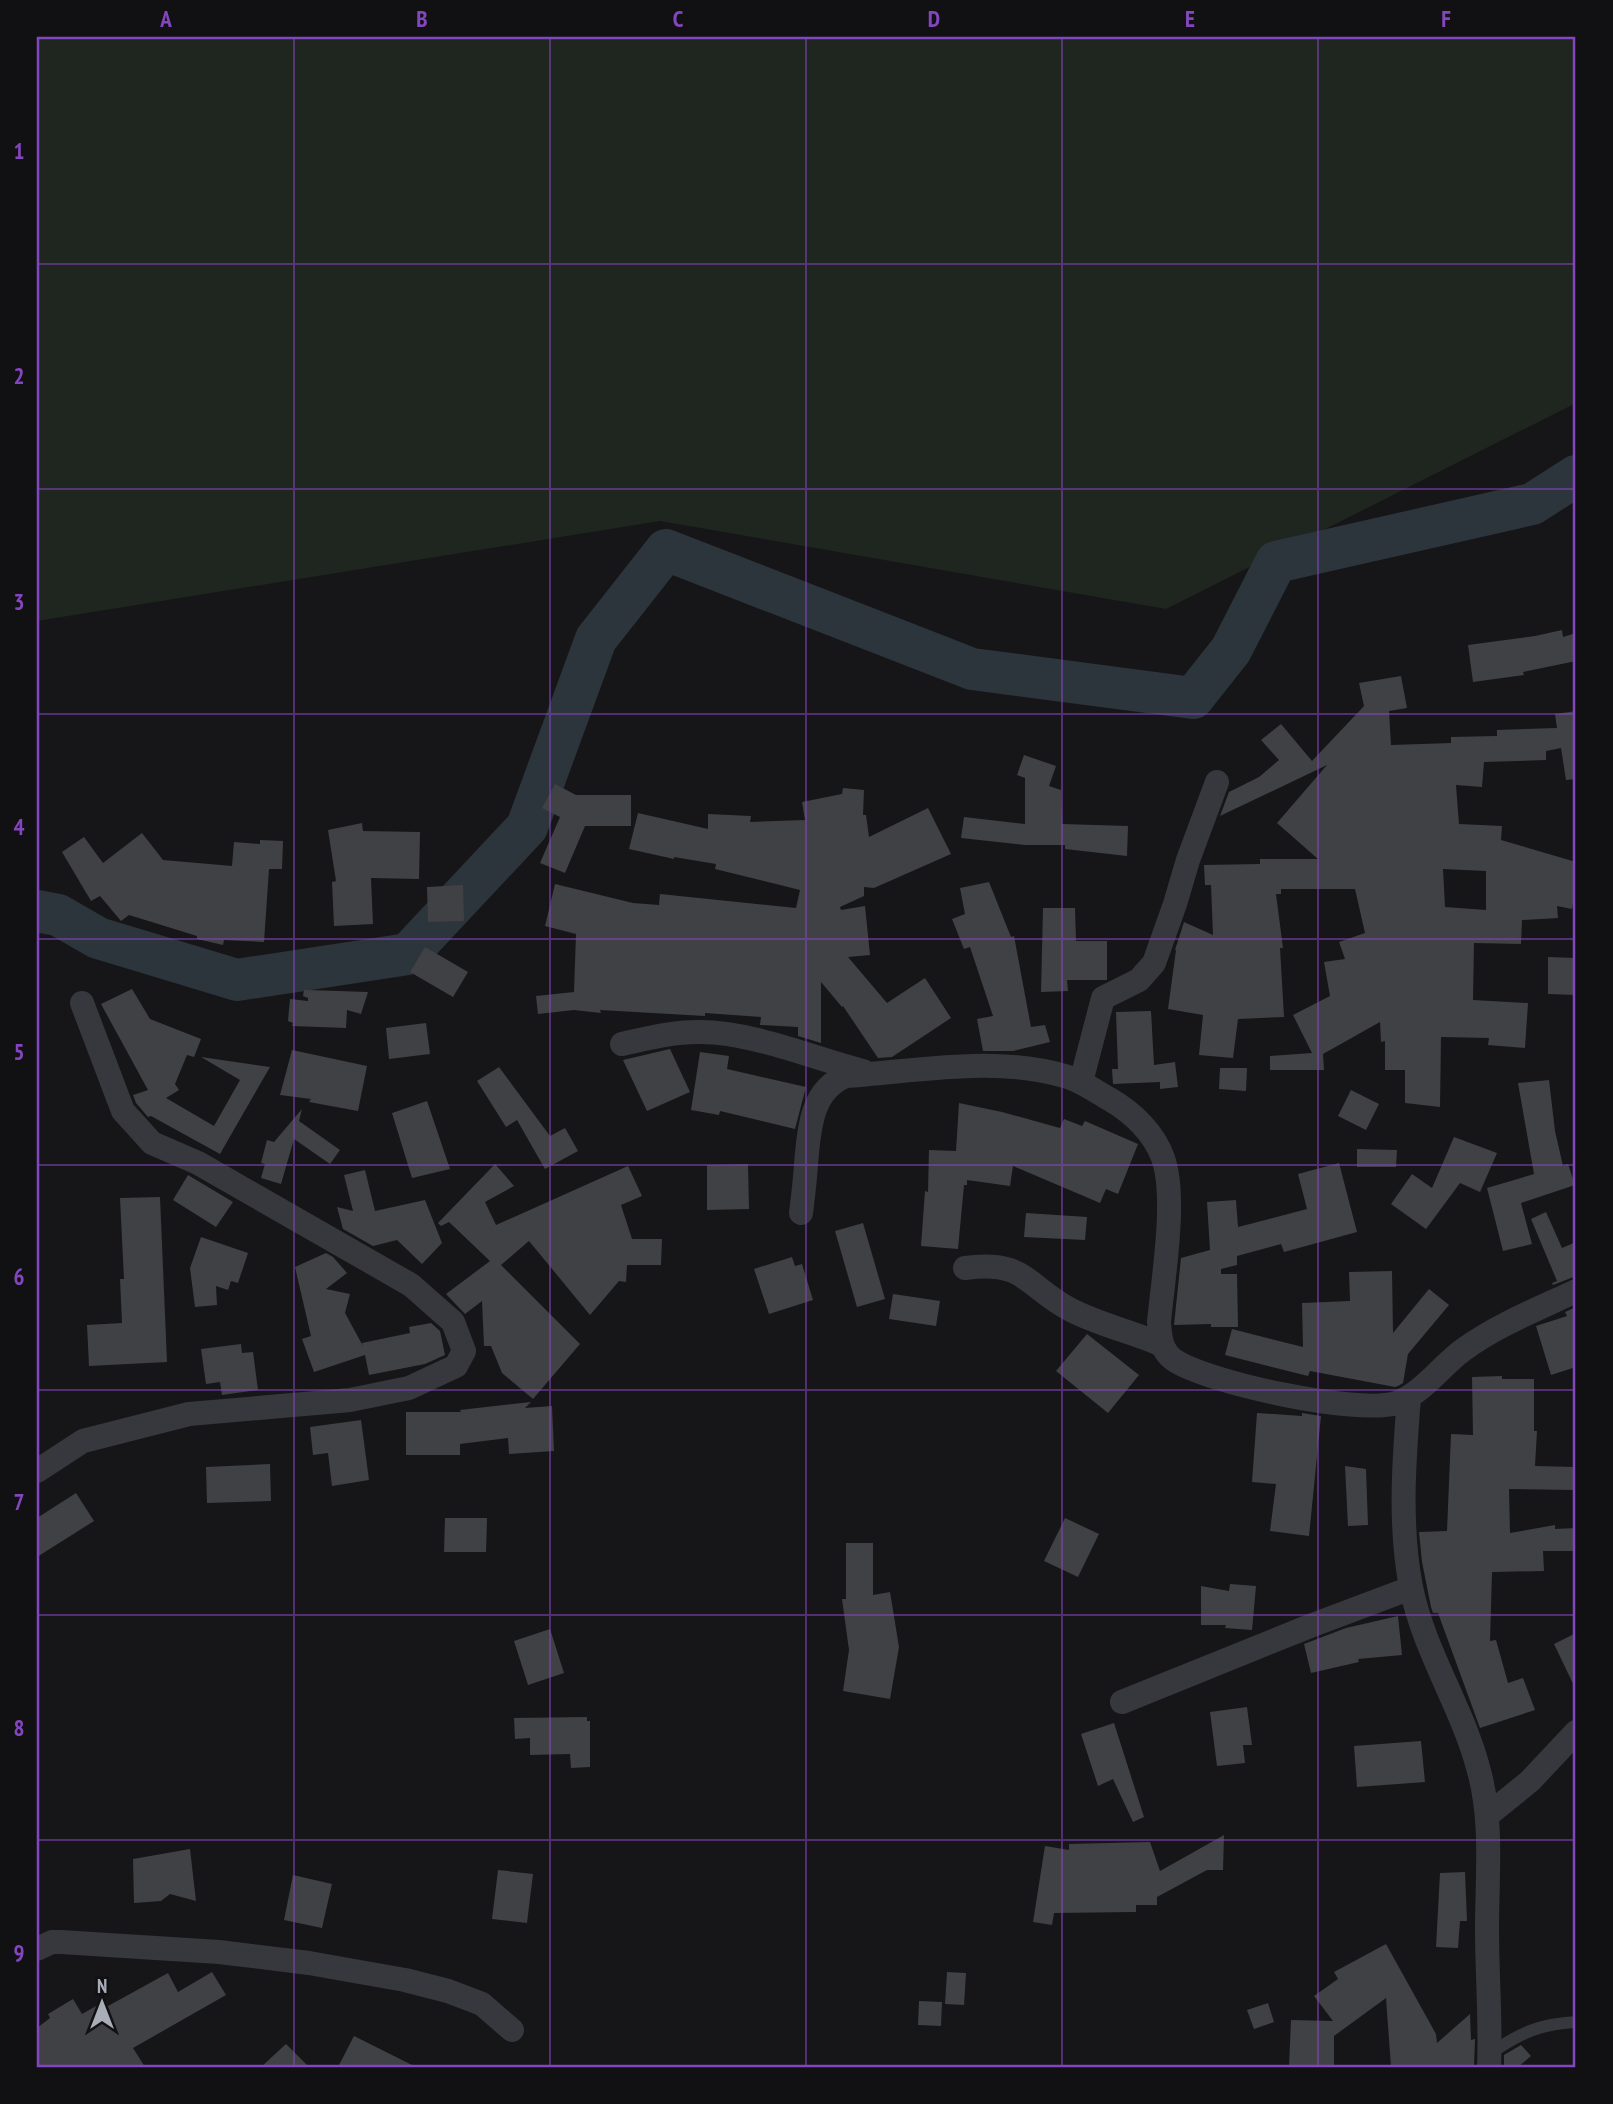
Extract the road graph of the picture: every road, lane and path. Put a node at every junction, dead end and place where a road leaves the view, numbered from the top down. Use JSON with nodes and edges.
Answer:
{"nodes":[{"id":1,"x":1217,"y":782,"type":"dead end"},
{"id":2,"x":82,"y":1003,"type":"dead end"},
{"id":3,"x":622,"y":1044,"type":"dead end"},
{"id":4,"x":874,"y":1074,"type":"junction"},
{"id":5,"x":1082,"y":1082,"type":"junction"},
{"id":6,"x":801,"y":1213,"type":"dead end"},
{"id":7,"x":965,"y":1268,"type":"dead end"},
{"id":8,"x":1576,"y":1291,"type":"edge"},
{"id":9,"x":1163,"y":1345,"type":"junction"},
{"id":10,"x":1409,"y":1397,"type":"junction"},
{"id":11,"x":37,"y":1471,"type":"edge"},
{"id":12,"x":1411,"y":1588,"type":"junction"},
{"id":13,"x":1122,"y":1702,"type":"dead end"},
{"id":14,"x":1576,"y":1732,"type":"edge"},
{"id":15,"x":1488,"y":1815,"type":"junction"},
{"id":16,"x":37,"y":1949,"type":"edge"},
{"id":17,"x":1576,"y":2022,"type":"edge"},
{"id":18,"x":512,"y":2030,"type":"dead end"},
{"id":19,"x":1489,"y":2061,"type":"edge"}],
"edges":[{"from":1,"to":5,"type":"street"},
{"from":2,"to":11,"type":"street"},
{"from":3,"to":4,"type":"street"},
{"from":4,"to":5,"type":"street"},
{"from":4,"to":6,"type":"street"},
{"from":5,"to":9,"type":"street"},
{"from":7,"to":9,"type":"street"},
{"from":8,"to":10,"type":"street"},
{"from":9,"to":10,"type":"street"},
{"from":10,"to":12,"type":"street"},
{"from":12,"to":13,"type":"street"},
{"from":12,"to":15,"type":"street"},
{"from":14,"to":15,"type":"street"},
{"from":15,"to":19,"type":"street"},
{"from":16,"to":18,"type":"street"},
{"from":17,"to":19,"type":"lane"}]}
